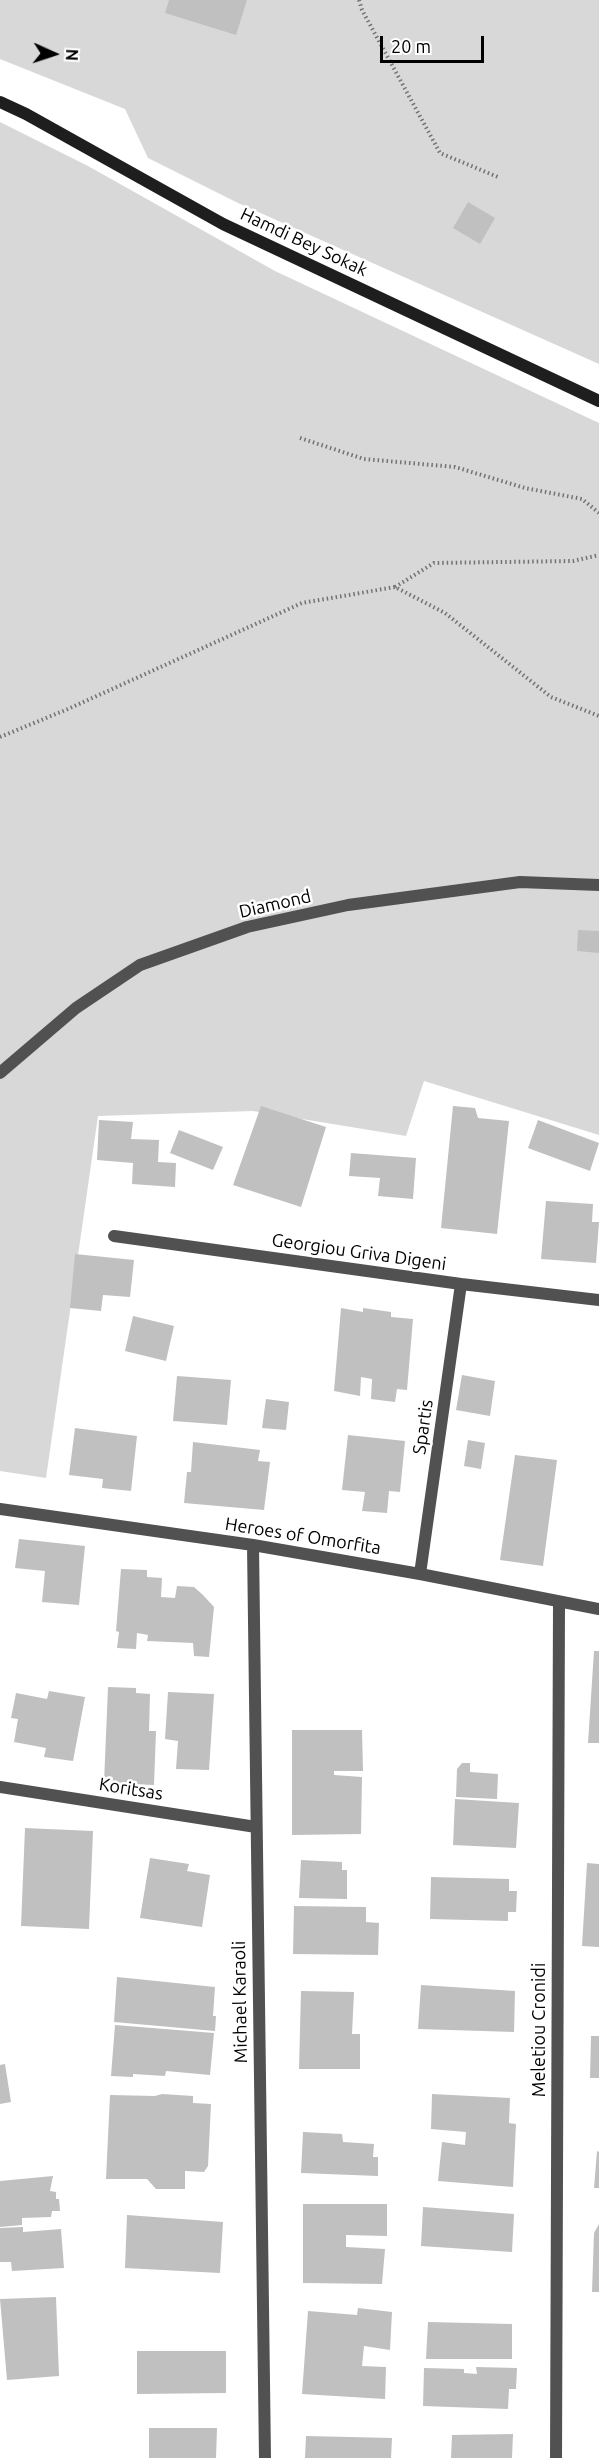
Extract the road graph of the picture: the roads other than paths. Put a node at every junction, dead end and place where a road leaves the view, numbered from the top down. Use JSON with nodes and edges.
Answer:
{"nodes":[{"id":1,"x":0,"y":102,"type":"edge"},
{"id":2,"x":599,"y":401,"type":"edge"},
{"id":3,"x":599,"y":885,"type":"edge"},
{"id":4,"x":0,"y":1073,"type":"edge"},
{"id":5,"x":114,"y":1236,"type":"dead end"},
{"id":6,"x":461,"y":1284,"type":"junction"},
{"id":7,"x":599,"y":1300,"type":"edge"},
{"id":8,"x":0,"y":1509,"type":"edge"},
{"id":9,"x":253,"y":1545,"type":"junction"},
{"id":10,"x":420,"y":1574,"type":"junction"},
{"id":11,"x":559,"y":1603,"type":"junction"},
{"id":12,"x":599,"y":1610,"type":"edge"},
{"id":13,"x":0,"y":1787,"type":"edge"},
{"id":14,"x":256,"y":1827,"type":"junction"},
{"id":15,"x":265,"y":2458,"type":"edge"},
{"id":16,"x":556,"y":2458,"type":"edge"}],
"edges":[{"from":1,"to":2,"type":"street","name":"Hamdi Bey Sokak"},
{"from":3,"to":4,"type":"street","name":"Diamond"},
{"from":5,"to":6,"type":"street","name":"Georgiou Griva Digeni"},
{"from":6,"to":7,"type":"street","name":"Georgiou Griva Digeni"},
{"from":6,"to":10,"type":"street","name":"Spartis"},
{"from":8,"to":9,"type":"street","name":"Heroes of Omorfita"},
{"from":9,"to":10,"type":"street","name":"Heroes of Omorfita"},
{"from":9,"to":14,"type":"street","name":"Michael Karaoli"},
{"from":10,"to":11,"type":"street","name":"Heroes of Omorfita"},
{"from":11,"to":12,"type":"street","name":"Heroes of Omorfita"},
{"from":11,"to":16,"type":"street","name":"Meletiou Cronidi"},
{"from":13,"to":14,"type":"street","name":"Koritsas"},
{"from":14,"to":15,"type":"street","name":"Michael Karaoli"}]}
